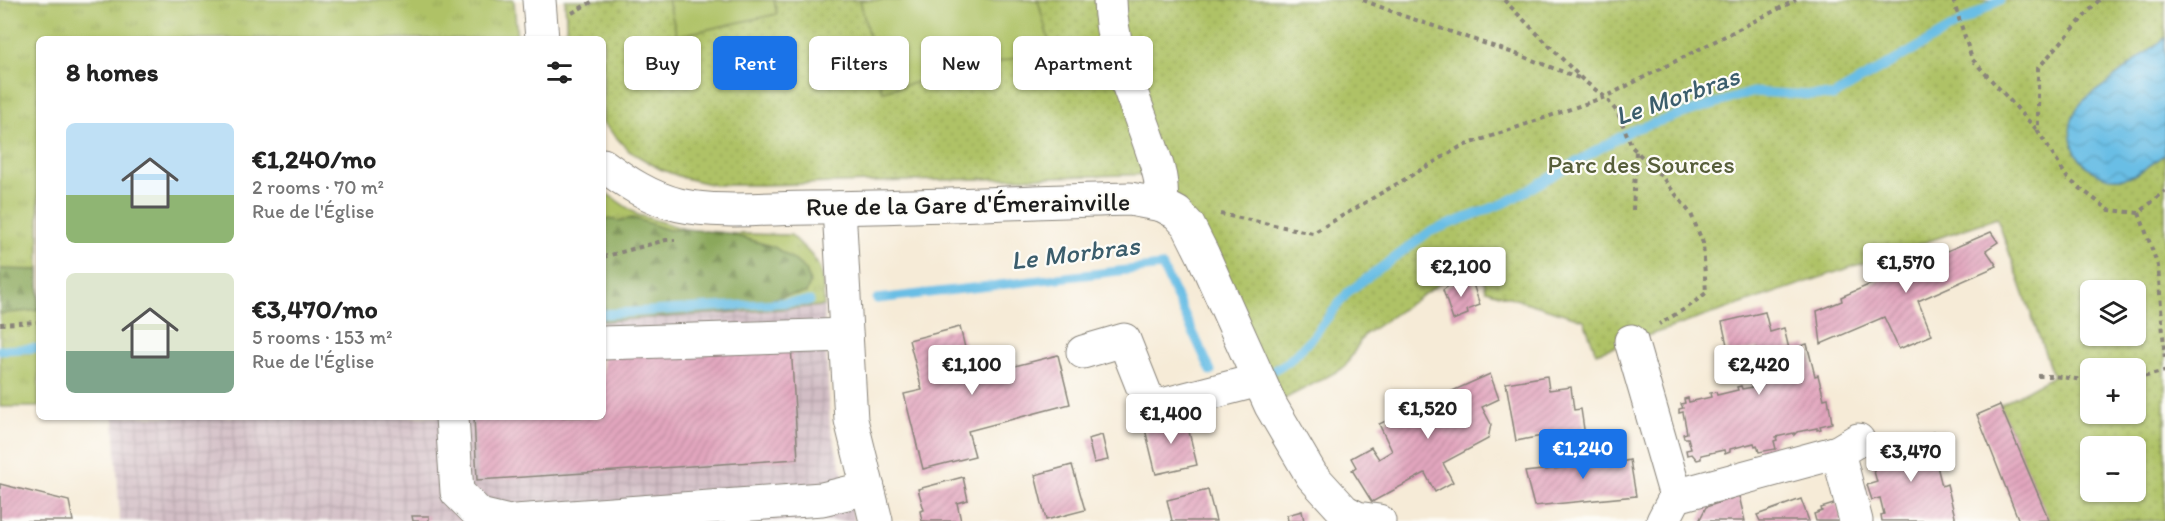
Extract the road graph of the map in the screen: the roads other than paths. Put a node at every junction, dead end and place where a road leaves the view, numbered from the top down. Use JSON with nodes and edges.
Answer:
{"nodes":[{"id":1,"x":538,"y":0,"type":"edge"},
{"id":2,"x":1110,"y":0,"type":"edge"},
{"id":3,"x":542,"y":36,"type":"edge"},
{"id":4,"x":606,"y":167,"type":"edge"},
{"id":5,"x":1162,"y":205,"type":"junction"},
{"id":6,"x":839,"y":208,"type":"junction"},
{"id":7,"x":846,"y":334,"type":"junction"},
{"id":8,"x":1631,"y":341,"type":"road end"},
{"id":9,"x":606,"y":343,"type":"edge"},
{"id":10,"x":1083,"y":352,"type":"dead end"},
{"id":11,"x":1258,"y":380,"type":"junction"},
{"id":12,"x":452,"y":420,"type":"edge"},
{"id":13,"x":873,"y":506,"type":"edge"},
{"id":14,"x":1669,"y":508,"type":"edge"},
{"id":15,"x":505,"y":521,"type":"edge"},
{"id":16,"x":515,"y":521,"type":"edge"},
{"id":17,"x":1378,"y":521,"type":"edge"},
{"id":18,"x":1857,"y":521,"type":"edge"}],
"edges":[{"from":1,"to":3,"type":"street"},
{"from":2,"to":5,"type":"street"},
{"from":4,"to":6,"type":"street","name":"Rue de la Gare d'Émerainville"},
{"from":5,"to":6,"type":"street","name":"Rue de la Gare d'Émerainville"},
{"from":5,"to":11,"type":"street","name":"Rue de la Gare d'Émerainville"},
{"from":6,"to":7,"type":"street"},
{"from":7,"to":9,"type":"street"},
{"from":7,"to":13,"type":"street"},
{"from":8,"to":14,"type":"street"},
{"from":10,"to":11,"type":"street"},
{"from":11,"to":17,"type":"street","name":"Rue de la Gare d'Émerainville"},
{"from":12,"to":15,"type":"street"},
{"from":13,"to":16,"type":"street"},
{"from":14,"to":18,"type":"street"}]}
